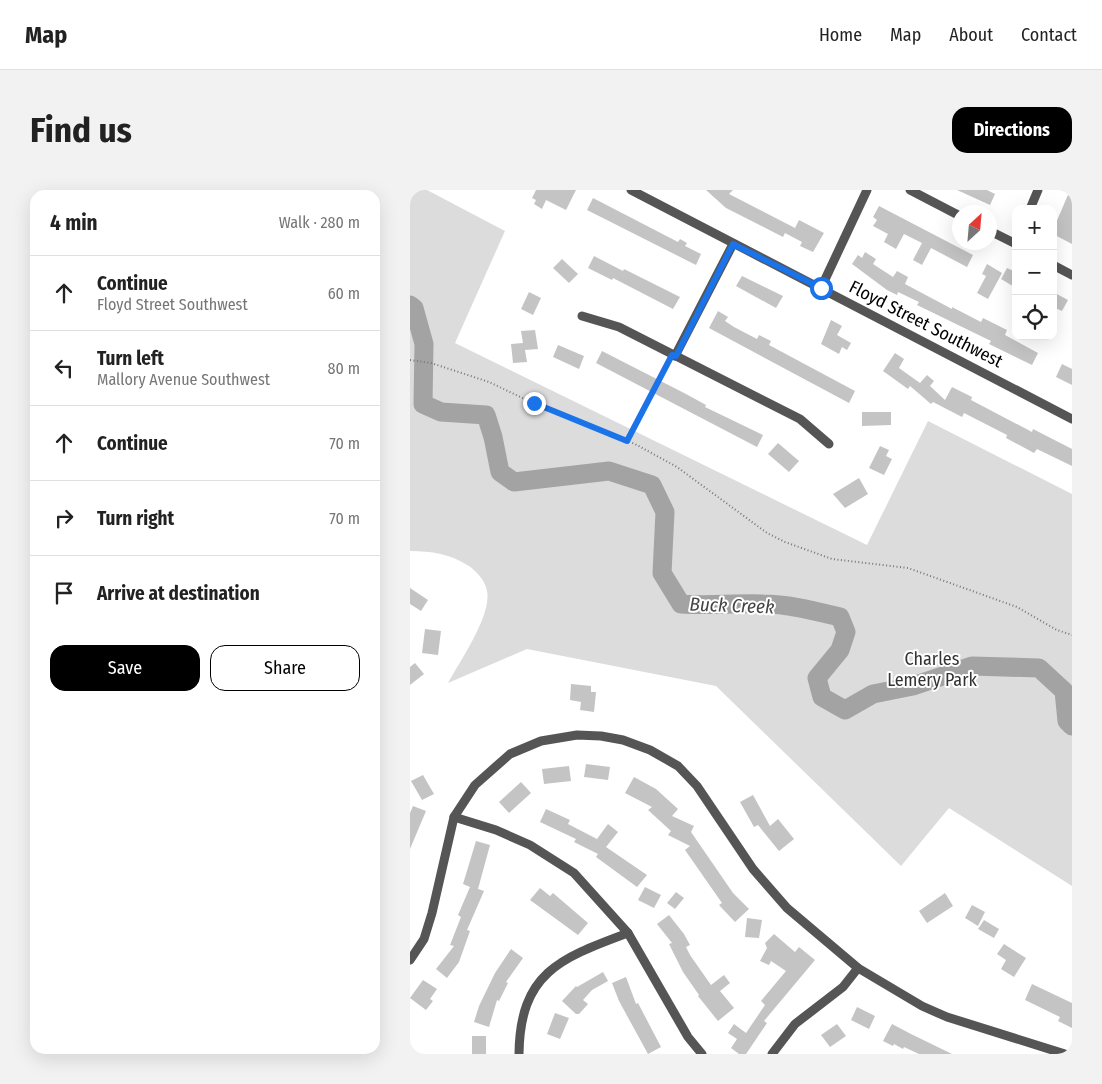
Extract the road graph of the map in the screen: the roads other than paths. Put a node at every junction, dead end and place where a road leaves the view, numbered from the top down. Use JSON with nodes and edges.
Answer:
{"nodes":[{"id":1,"x":631,"y":190,"type":"edge"},
{"id":2,"x":867,"y":190,"type":"edge"},
{"id":3,"x":910,"y":190,"type":"edge"},
{"id":4,"x":1038,"y":190,"type":"edge"},
{"id":5,"x":1032,"y":205,"type":"edge"},
{"id":6,"x":952,"y":212,"type":"edge"},
{"id":7,"x":997,"y":234,"type":"edge"},
{"id":8,"x":1012,"y":241,"type":"edge"},
{"id":9,"x":733,"y":244,"type":"junction"},
{"id":10,"x":1057,"y":267,"type":"edge"},
{"id":11,"x":1072,"y":275,"type":"edge"},
{"id":12,"x":821,"y":288,"type":"junction"},
{"id":13,"x":582,"y":316,"type":"dead end"},
{"id":14,"x":674,"y":356,"type":"junction"},
{"id":15,"x":1072,"y":419,"type":"edge"},
{"id":16,"x":829,"y":444,"type":"dead end"},
{"id":17,"x":454,"y":816,"type":"junction"},
{"id":18,"x":628,"y":933,"type":"junction"},
{"id":19,"x":410,"y":960,"type":"edge"},
{"id":20,"x":858,"y":968,"type":"junction"},
{"id":21,"x":520,"y":1054,"type":"edge"},
{"id":22,"x":702,"y":1054,"type":"edge"},
{"id":23,"x":772,"y":1054,"type":"edge"},
{"id":24,"x":1065,"y":1054,"type":"edge"}],
"edges":[{"from":1,"to":9,"type":"street","name":"Floyd Street Southwest"},
{"from":2,"to":12,"type":"street"},
{"from":3,"to":6,"type":"street"},
{"from":4,"to":5,"type":"street"},
{"from":7,"to":8,"type":"street"},
{"from":9,"to":12,"type":"street","name":"Floyd Street Southwest"},
{"from":9,"to":14,"type":"street"},
{"from":10,"to":11,"type":"street"},
{"from":12,"to":15,"type":"street","name":"Floyd Street Southwest"},
{"from":13,"to":14,"type":"street"},
{"from":14,"to":16,"type":"street"},
{"from":17,"to":18,"type":"street"},
{"from":17,"to":19,"type":"street"},
{"from":17,"to":20,"type":"street"},
{"from":18,"to":21,"type":"street"},
{"from":18,"to":22,"type":"street"},
{"from":20,"to":23,"type":"street"},
{"from":20,"to":24,"type":"street"}]}
